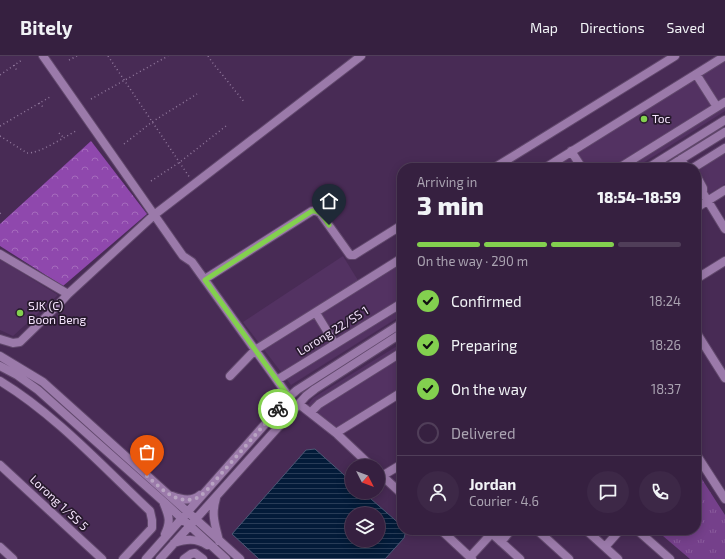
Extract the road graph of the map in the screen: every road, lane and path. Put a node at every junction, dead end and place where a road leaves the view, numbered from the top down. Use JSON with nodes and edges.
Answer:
{"nodes":[{"id":1,"x":43,"y":56,"type":"edge"},
{"id":2,"x":77,"y":56,"type":"edge"},
{"id":3,"x":108,"y":56,"type":"edge"},
{"id":4,"x":168,"y":56,"type":"edge"},
{"id":5,"x":208,"y":56,"type":"edge"},
{"id":6,"x":361,"y":56,"type":"edge"},
{"id":7,"x":675,"y":56,"type":"edge"},
{"id":8,"x":725,"y":56,"type":"edge"},
{"id":9,"x":22,"y":60,"type":"dead end"},
{"id":10,"x":69,"y":60,"type":"dead end"},
{"id":11,"x":14,"y":65,"type":"junction"},
{"id":12,"x":17,"y":71,"type":"dead end"},
{"id":13,"x":696,"y":74,"type":"junction"},
{"id":14,"x":0,"y":75,"type":"edge"},
{"id":15,"x":124,"y":80,"type":"junction"},
{"id":16,"x":197,"y":94,"type":"dead end"},
{"id":17,"x":50,"y":97,"type":"dead end"},
{"id":18,"x":91,"y":99,"type":"dead end"},
{"id":19,"x":725,"y":102,"type":"edge"},
{"id":20,"x":39,"y":103,"type":"junction"},
{"id":21,"x":245,"y":103,"type":"dead end"},
{"id":22,"x":717,"y":107,"type":"junction"},
{"id":23,"x":44,"y":108,"type":"dead end"},
{"id":24,"x":725,"y":120,"type":"edge"},
{"id":25,"x":152,"y":122,"type":"junction"},
{"id":26,"x":0,"y":126,"type":"edge"},
{"id":27,"x":226,"y":126,"type":"dead end"},
{"id":28,"x":76,"y":131,"type":"dead end"},
{"id":29,"x":725,"y":132,"type":"edge"},
{"id":30,"x":59,"y":133,"type":"dead end"},
{"id":31,"x":0,"y":136,"type":"edge"},
{"id":32,"x":63,"y":137,"type":"junction"},
{"id":33,"x":695,"y":138,"type":"junction"},
{"id":34,"x":124,"y":144,"type":"dead end"},
{"id":35,"x":725,"y":148,"type":"edge"},
{"id":36,"x":571,"y":152,"type":"junction"},
{"id":37,"x":683,"y":157,"type":"junction"},
{"id":38,"x":659,"y":161,"type":"junction"},
{"id":39,"x":180,"y":162,"type":"junction"},
{"id":40,"x":502,"y":163,"type":"edge"},
{"id":41,"x":553,"y":163,"type":"edge"},
{"id":42,"x":579,"y":163,"type":"edge"},
{"id":43,"x":627,"y":163,"type":"edge"},
{"id":44,"x":656,"y":163,"type":"edge"},
{"id":45,"x":674,"y":163,"type":"edge"},
{"id":46,"x":685,"y":163,"type":"edge"},
{"id":47,"x":688,"y":163,"type":"edge"},
{"id":48,"x":701,"y":163,"type":"edge"},
{"id":49,"x":151,"y":181,"type":"dead end"},
{"id":50,"x":194,"y":184,"type":"junction"},
{"id":51,"x":701,"y":184,"type":"edge"},
{"id":52,"x":725,"y":190,"type":"edge"},
{"id":53,"x":701,"y":192,"type":"edge"},
{"id":54,"x":706,"y":197,"type":"junction"},
{"id":55,"x":701,"y":202,"type":"edge"},
{"id":56,"x":154,"y":215,"type":"junction"},
{"id":57,"x":724,"y":227,"type":"edge"},
{"id":58,"x":397,"y":228,"type":"edge"},
{"id":59,"x":0,"y":254,"type":"edge"},
{"id":60,"x":397,"y":261,"type":"edge"},
{"id":61,"x":725,"y":261,"type":"edge"},
{"id":62,"x":701,"y":276,"type":"edge"},
{"id":63,"x":205,"y":280,"type":"junction"},
{"id":64,"x":68,"y":294,"type":"junction"},
{"id":65,"x":397,"y":306,"type":"edge"},
{"id":66,"x":316,"y":313,"type":"junction"},
{"id":67,"x":397,"y":326,"type":"edge"},
{"id":68,"x":397,"y":336,"type":"edge"},
{"id":69,"x":0,"y":339,"type":"edge"},
{"id":70,"x":701,"y":340,"type":"edge"},
{"id":71,"x":335,"y":344,"type":"junction"},
{"id":72,"x":255,"y":350,"type":"junction"},
{"id":73,"x":397,"y":355,"type":"edge"},
{"id":74,"x":0,"y":356,"type":"edge"},
{"id":75,"x":0,"y":366,"type":"edge"},
{"id":76,"x":230,"y":376,"type":"dead end"},
{"id":77,"x":725,"y":378,"type":"edge"},
{"id":78,"x":277,"y":380,"type":"junction"},
{"id":79,"x":0,"y":381,"type":"edge"},
{"id":80,"x":397,"y":395,"type":"edge"},
{"id":81,"x":289,"y":397,"type":"junction"},
{"id":82,"x":299,"y":404,"type":"junction"},
{"id":83,"x":311,"y":412,"type":"junction"},
{"id":84,"x":336,"y":433,"type":"junction"},
{"id":85,"x":364,"y":459,"type":"edge"},
{"id":86,"x":701,"y":462,"type":"edge"},
{"id":87,"x":0,"y":465,"type":"edge"},
{"id":88,"x":397,"y":466,"type":"edge"},
{"id":89,"x":385,"y":472,"type":"edge"},
{"id":90,"x":385,"y":479,"type":"edge"},
{"id":91,"x":397,"y":489,"type":"edge"},
{"id":92,"x":207,"y":490,"type":"junction"},
{"id":93,"x":216,"y":495,"type":"junction"},
{"id":94,"x":166,"y":499,"type":"junction"},
{"id":95,"x":725,"y":500,"type":"edge"},
{"id":96,"x":184,"y":516,"type":"junction"},
{"id":97,"x":195,"y":519,"type":"junction"},
{"id":98,"x":189,"y":526,"type":"junction"},
{"id":99,"x":446,"y":535,"type":"edge"},
{"id":100,"x":488,"y":535,"type":"edge"},
{"id":101,"x":493,"y":535,"type":"edge"},
{"id":102,"x":507,"y":535,"type":"edge"},
{"id":103,"x":543,"y":535,"type":"edge"},
{"id":104,"x":592,"y":535,"type":"edge"},
{"id":105,"x":616,"y":535,"type":"edge"},
{"id":106,"x":643,"y":535,"type":"edge"},
{"id":107,"x":162,"y":540,"type":"junction"},
{"id":108,"x":219,"y":541,"type":"junction"},
{"id":109,"x":501,"y":542,"type":"junction"},
{"id":110,"x":174,"y":544,"type":"junction"},
{"id":111,"x":0,"y":547,"type":"edge"},
{"id":112,"x":605,"y":547,"type":"junction"},
{"id":113,"x":213,"y":548,"type":"junction"},
{"id":114,"x":471,"y":558,"type":"edge"},
{"id":115,"x":14,"y":559,"type":"edge"},
{"id":116,"x":102,"y":559,"type":"edge"},
{"id":117,"x":123,"y":559,"type":"edge"},
{"id":118,"x":146,"y":559,"type":"edge"},
{"id":119,"x":160,"y":559,"type":"edge"},
{"id":120,"x":184,"y":559,"type":"edge"},
{"id":121,"x":204,"y":559,"type":"edge"},
{"id":122,"x":226,"y":559,"type":"edge"},
{"id":123,"x":240,"y":559,"type":"edge"},
{"id":124,"x":520,"y":559,"type":"edge"},
{"id":125,"x":570,"y":559,"type":"edge"},
{"id":126,"x":618,"y":559,"type":"edge"},
{"id":127,"x":670,"y":559,"type":"edge"}],
"edges":[{"from":1,"to":56,"type":"street"},
{"from":2,"to":10,"type":"path"},
{"from":3,"to":15,"type":"path"},
{"from":4,"to":15,"type":"path"},
{"from":5,"to":21,"type":"path"},
{"from":6,"to":50,"type":"street"},
{"from":7,"to":40,"type":"street"},
{"from":8,"to":13,"type":"street"},
{"from":9,"to":11,"type":"path"},
{"from":11,"to":12,"type":"path"},
{"from":11,"to":14,"type":"path"},
{"from":13,"to":22,"type":"street"},
{"from":13,"to":36,"type":"street"},
{"from":15,"to":18,"type":"path"},
{"from":15,"to":25,"type":"path"},
{"from":16,"to":25,"type":"path"},
{"from":17,"to":20,"type":"path"},
{"from":19,"to":22,"type":"street"},
{"from":20,"to":23,"type":"path"},
{"from":20,"to":26,"type":"path"},
{"from":22,"to":43,"type":"street"},
{"from":24,"to":33,"type":"street"},
{"from":25,"to":34,"type":"path"},
{"from":25,"to":39,"type":"path"},
{"from":27,"to":39,"type":"path"},
{"from":28,"to":32,"type":"path"},
{"from":29,"to":37,"type":"street"},
{"from":30,"to":32,"type":"path"},
{"from":31,"to":32,"type":"path"},
{"from":33,"to":37,"type":"street"},
{"from":33,"to":38,"type":"street"},
{"from":35,"to":48,"type":"street"},
{"from":36,"to":41,"type":"street"},
{"from":36,"to":42,"type":"street"},
{"from":37,"to":38,"type":"street"},
{"from":37,"to":45,"type":"street"},
{"from":37,"to":46,"type":"street"},
{"from":37,"to":47,"type":"street"},
{"from":38,"to":44,"type":"street"},
{"from":39,"to":49,"type":"path"},
{"from":39,"to":50,"type":"path"},
{"from":50,"to":56,"type":"street"},
{"from":51,"to":54,"type":"street"},
{"from":52,"to":54,"type":"street"},
{"from":53,"to":54,"type":"street"},
{"from":54,"to":55,"type":"street"},
{"from":54,"to":57,"type":"street"},
{"from":56,"to":63,"type":"street"},
{"from":56,"to":64,"type":"street"},
{"from":58,"to":63,"type":"street"},
{"from":59,"to":64,"type":"street"},
{"from":60,"to":66,"type":"street"},
{"from":61,"to":62,"type":"street"},
{"from":63,"to":72,"type":"street"},
{"from":64,"to":69,"type":"street"},
{"from":65,"to":71,"type":"street","name":"Lorong 22/SS 1"},
{"from":66,"to":71,"type":"street"},
{"from":66,"to":72,"type":"street"},
{"from":67,"to":81,"type":"street"},
{"from":68,"to":82,"type":"street"},
{"from":70,"to":77,"type":"street"},
{"from":71,"to":78,"type":"street","name":"Lorong 22/SS 1"},
{"from":72,"to":76,"type":"street"},
{"from":72,"to":78,"type":"street"},
{"from":73,"to":83,"type":"street"},
{"from":74,"to":94,"type":"street"},
{"from":75,"to":94,"type":"street"},
{"from":78,"to":81,"type":"street"},
{"from":79,"to":117,"type":"street"},
{"from":80,"to":84,"type":"street"},
{"from":81,"to":92,"type":"street"},
{"from":82,"to":83,"type":"street"},
{"from":82,"to":93,"type":"street"},
{"from":83,"to":84,"type":"street"},
{"from":84,"to":85,"type":"street"},
{"from":86,"to":95,"type":"street"},
{"from":87,"to":116,"type":"street","name":"Lorong 1/SS 5"},
{"from":88,"to":89,"type":"street"},
{"from":90,"to":91,"type":"street"},
{"from":92,"to":94,"type":"street"},
{"from":92,"to":96,"type":"street"},
{"from":93,"to":97,"type":"street"},
{"from":93,"to":108,"type":"street"},
{"from":94,"to":96,"type":"street"},
{"from":94,"to":107,"type":"street"},
{"from":96,"to":97,"type":"street"},
{"from":96,"to":98,"type":"street"},
{"from":96,"to":107,"type":"street"},
{"from":97,"to":98,"type":"street"},
{"from":97,"to":108,"type":"street"},
{"from":98,"to":110,"type":"street"},
{"from":98,"to":113,"type":"street"},
{"from":99,"to":114,"type":"street"},
{"from":100,"to":114,"type":"street"},
{"from":101,"to":109,"type":"street"},
{"from":102,"to":109,"type":"street"},
{"from":103,"to":125,"type":"street"},
{"from":104,"to":112,"type":"street"},
{"from":105,"to":112,"type":"street"},
{"from":106,"to":127,"type":"street"},
{"from":107,"to":118,"type":"street"},
{"from":108,"to":123,"type":"street"},
{"from":109,"to":124,"type":"street"},
{"from":110,"to":113,"type":"street"},
{"from":110,"to":119,"type":"street"},
{"from":111,"to":115,"type":"street"},
{"from":112,"to":126,"type":"street"},
{"from":113,"to":122,"type":"street"},
{"from":120,"to":121,"type":"street"}]}
